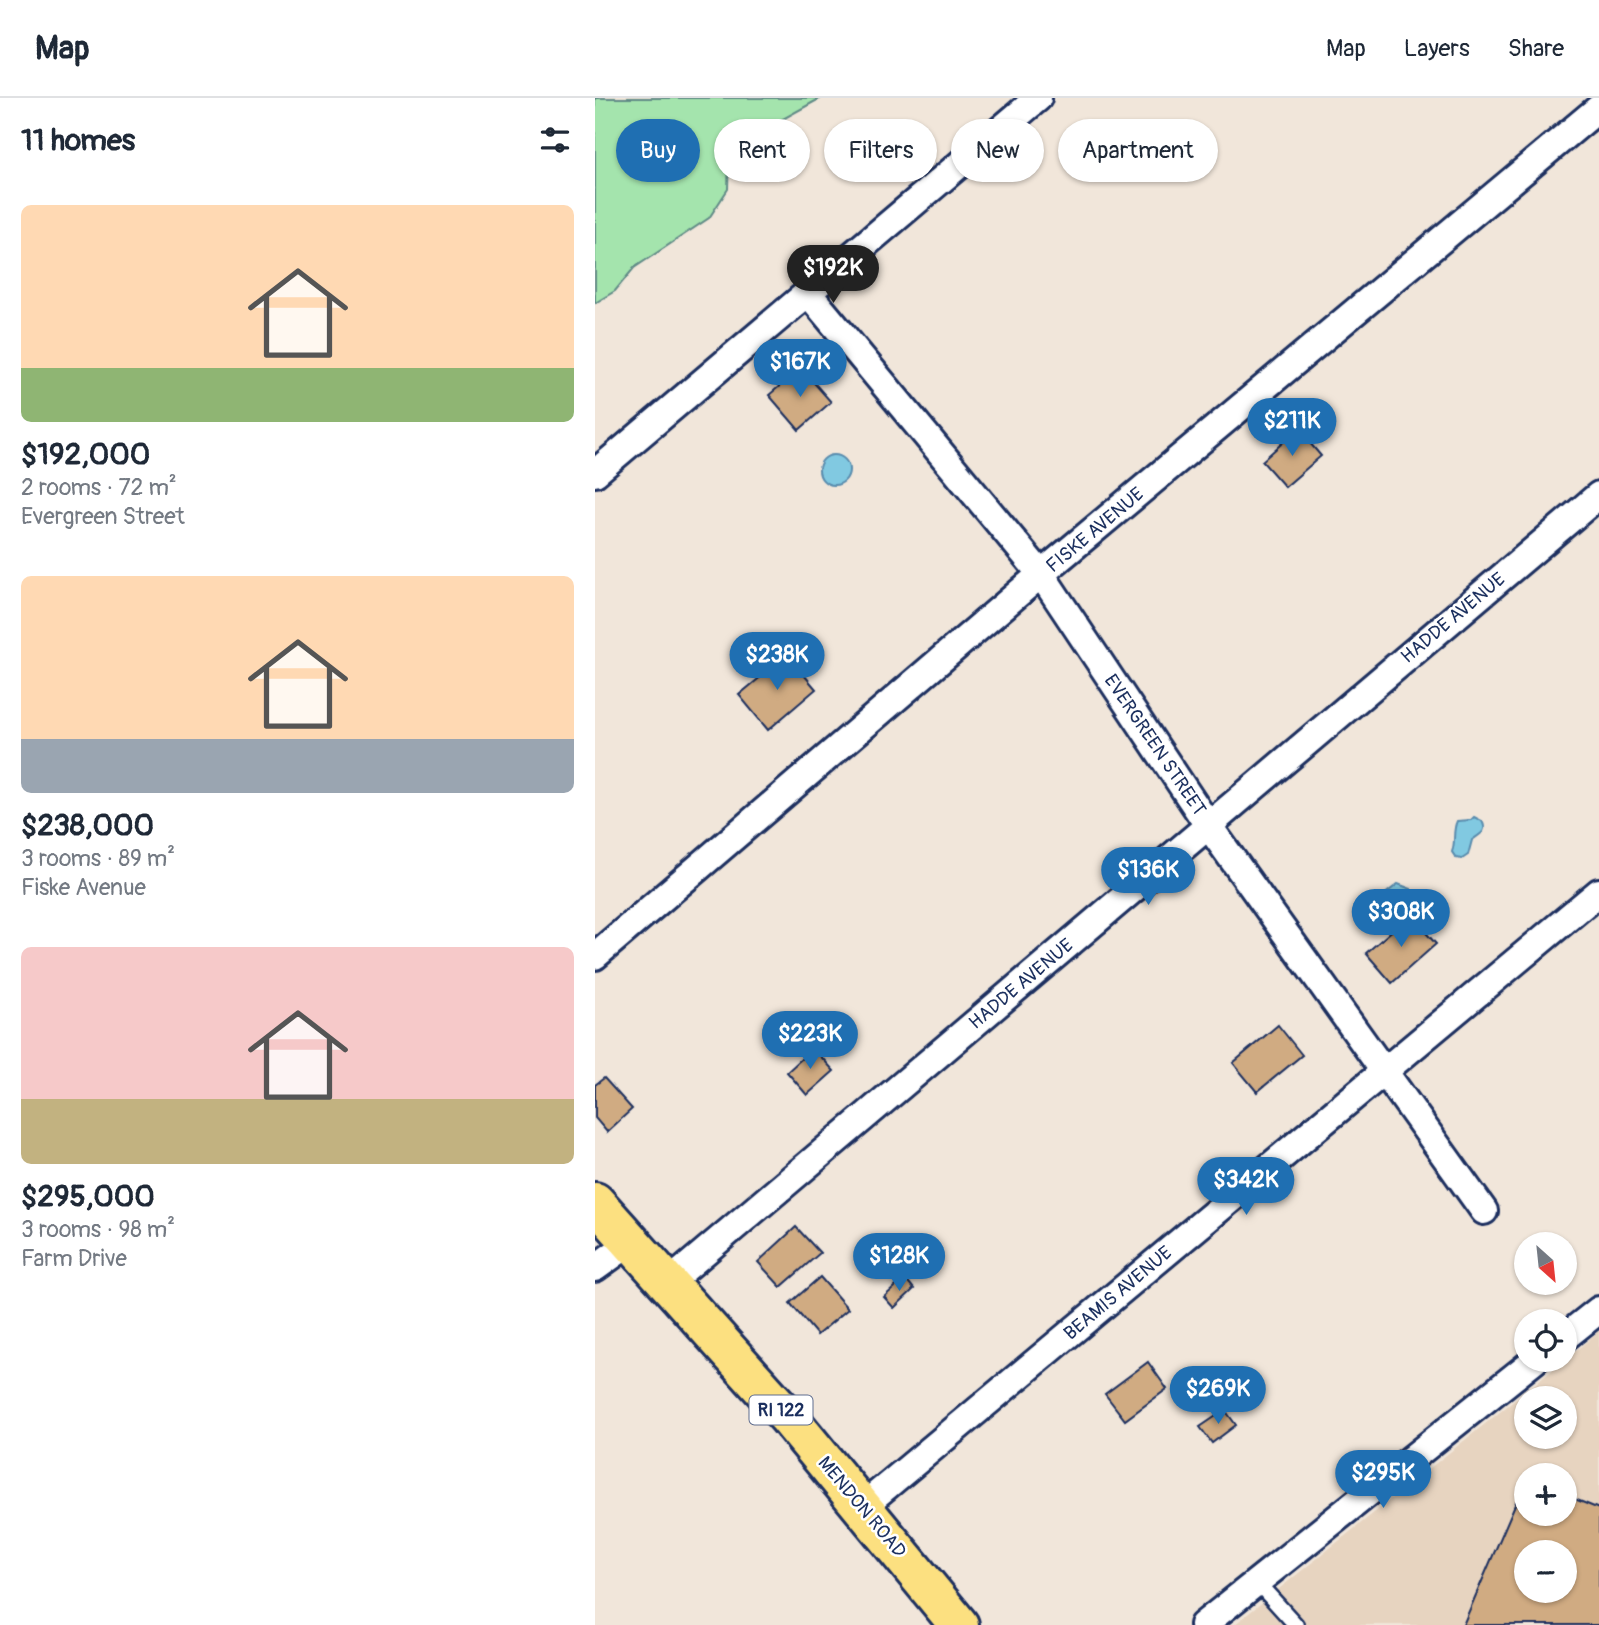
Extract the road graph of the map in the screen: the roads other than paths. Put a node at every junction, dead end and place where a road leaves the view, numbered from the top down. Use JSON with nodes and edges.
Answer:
{"nodes":[{"id":1,"x":1038,"y":98,"type":"edge"},
{"id":2,"x":1599,"y":108,"type":"edge"},
{"id":3,"x":809,"y":294,"type":"junction"},
{"id":4,"x":595,"y":473,"type":"edge"},
{"id":5,"x":1599,"y":495,"type":"edge"},
{"id":6,"x":1041,"y":575,"type":"junction"},
{"id":7,"x":1208,"y":825,"type":"junction"},
{"id":8,"x":1599,"y":891,"type":"edge"},
{"id":9,"x":595,"y":956,"type":"edge"},
{"id":10,"x":1384,"y":1071,"type":"junction"},
{"id":11,"x":595,"y":1202,"type":"edge"},
{"id":12,"x":1484,"y":1211,"type":"dead end"},
{"id":13,"x":631,"y":1242,"type":"junction"},
{"id":14,"x":595,"y":1268,"type":"edge"},
{"id":15,"x":667,"y":1284,"type":"junction"},
{"id":16,"x":1599,"y":1310,"type":"edge"},
{"id":17,"x":1577,"y":1327,"type":"edge"},
{"id":18,"x":1520,"y":1372,"type":"edge"},
{"id":19,"x":863,"y":1506,"type":"junction"},
{"id":20,"x":1256,"y":1581,"type":"junction"},
{"id":21,"x":959,"y":1625,"type":"edge"},
{"id":22,"x":1203,"y":1625,"type":"edge"},
{"id":23,"x":1296,"y":1625,"type":"edge"}],
"edges":[{"from":1,"to":3,"type":"street"},
{"from":2,"to":6,"type":"street","name":"FISKE AVENUE"},
{"from":3,"to":4,"type":"street"},
{"from":3,"to":6,"type":"street","name":"EVERGREEN STREET"},
{"from":5,"to":7,"type":"street","name":"HADDE AVENUE"},
{"from":6,"to":7,"type":"street","name":"EVERGREEN STREET"},
{"from":6,"to":9,"type":"street","name":"FISKE AVENUE"},
{"from":7,"to":10,"type":"street","name":"EVERGREEN STREET"},
{"from":7,"to":15,"type":"street","name":"HADDE AVENUE"},
{"from":8,"to":10,"type":"street","name":"BEAMIS AVENUE"},
{"from":10,"to":12,"type":"street","name":"EVERGREEN STREET"},
{"from":10,"to":19,"type":"street","name":"BEAMIS AVENUE"},
{"from":11,"to":13,"type":"main road","name":"MENDON ROAD","number":"RI 122"},
{"from":13,"to":14,"type":"street"},
{"from":13,"to":15,"type":"main road","name":"MENDON ROAD","number":"RI 122"},
{"from":15,"to":19,"type":"main road","name":"MENDON ROAD","number":"RI 122"},
{"from":16,"to":17,"type":"street"},
{"from":18,"to":20,"type":"street"},
{"from":19,"to":21,"type":"main road","name":"MENDON ROAD","number":"RI 122"},
{"from":20,"to":22,"type":"street"},
{"from":20,"to":23,"type":"lane"}]}
